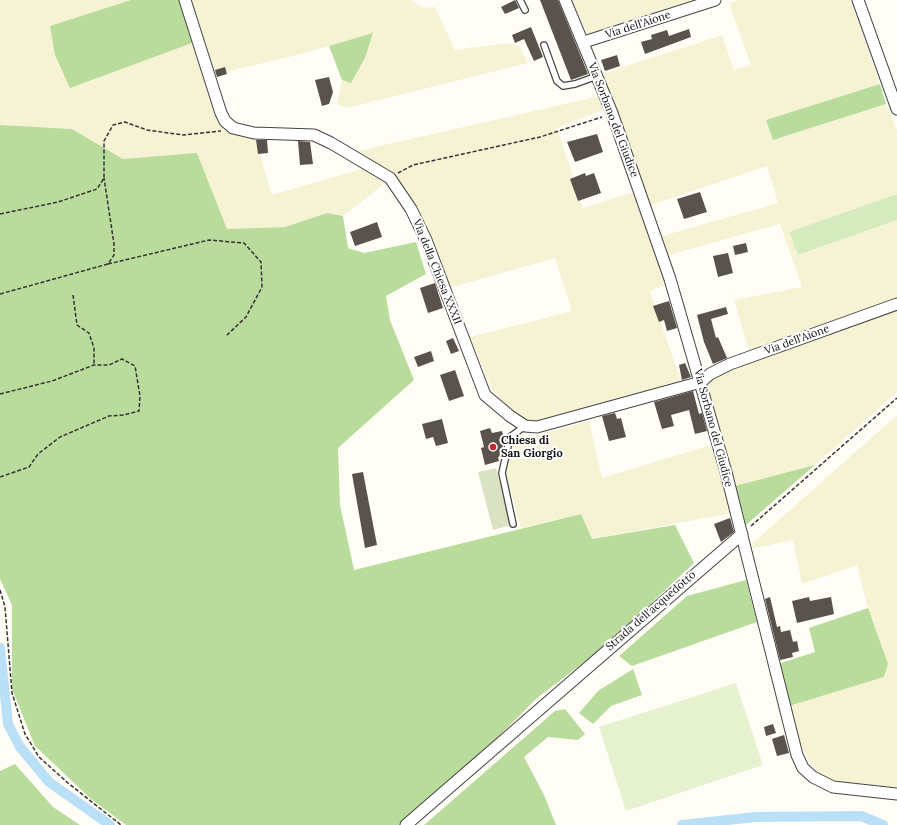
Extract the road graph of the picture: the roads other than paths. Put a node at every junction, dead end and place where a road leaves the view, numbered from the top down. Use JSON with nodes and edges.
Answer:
{"nodes":[{"id":1,"x":185,"y":0,"type":"edge"},
{"id":2,"x":520,"y":0,"type":"edge"},
{"id":3,"x":565,"y":0,"type":"edge"},
{"id":4,"x":715,"y":0,"type":"edge"},
{"id":5,"x":858,"y":0,"type":"edge"},
{"id":6,"x":525,"y":10,"type":"dead end"},
{"id":7,"x":584,"y":42,"type":"junction"},
{"id":8,"x":544,"y":45,"type":"dead end"},
{"id":9,"x":597,"y":76,"type":"junction"},
{"id":10,"x":897,"y":109,"type":"edge"},
{"id":11,"x":897,"y":304,"type":"edge"},
{"id":12,"x":701,"y":382,"type":"junction"},
{"id":13,"x":525,"y":426,"type":"junction"},
{"id":14,"x":513,"y":524,"type":"dead end"},
{"id":15,"x":742,"y":534,"type":"junction"},
{"id":16,"x":897,"y":794,"type":"edge"},
{"id":17,"x":406,"y":825,"type":"edge"}],
"edges":[{"from":1,"to":13,"type":"street","name":"Via della Chiesa XXXII"},
{"from":2,"to":6,"type":"lane"},
{"from":3,"to":7,"type":"street","name":"Via Sorbano del Giudice"},
{"from":4,"to":7,"type":"street","name":"Via dell'Aione"},
{"from":5,"to":10,"type":"street"},
{"from":7,"to":9,"type":"street","name":"Via Sorbano del Giudice"},
{"from":8,"to":9,"type":"lane"},
{"from":9,"to":12,"type":"street","name":"Via Sorbano del Giudice"},
{"from":11,"to":12,"type":"street","name":"Via dell'Aione"},
{"from":12,"to":13,"type":"street"},
{"from":12,"to":15,"type":"street","name":"Via Sorbano del Giudice"},
{"from":13,"to":14,"type":"lane"},
{"from":15,"to":16,"type":"street","name":"Via Sorbano del Giudice"},
{"from":15,"to":17,"type":"street","name":"Strada dell'acquedotto"}]}
